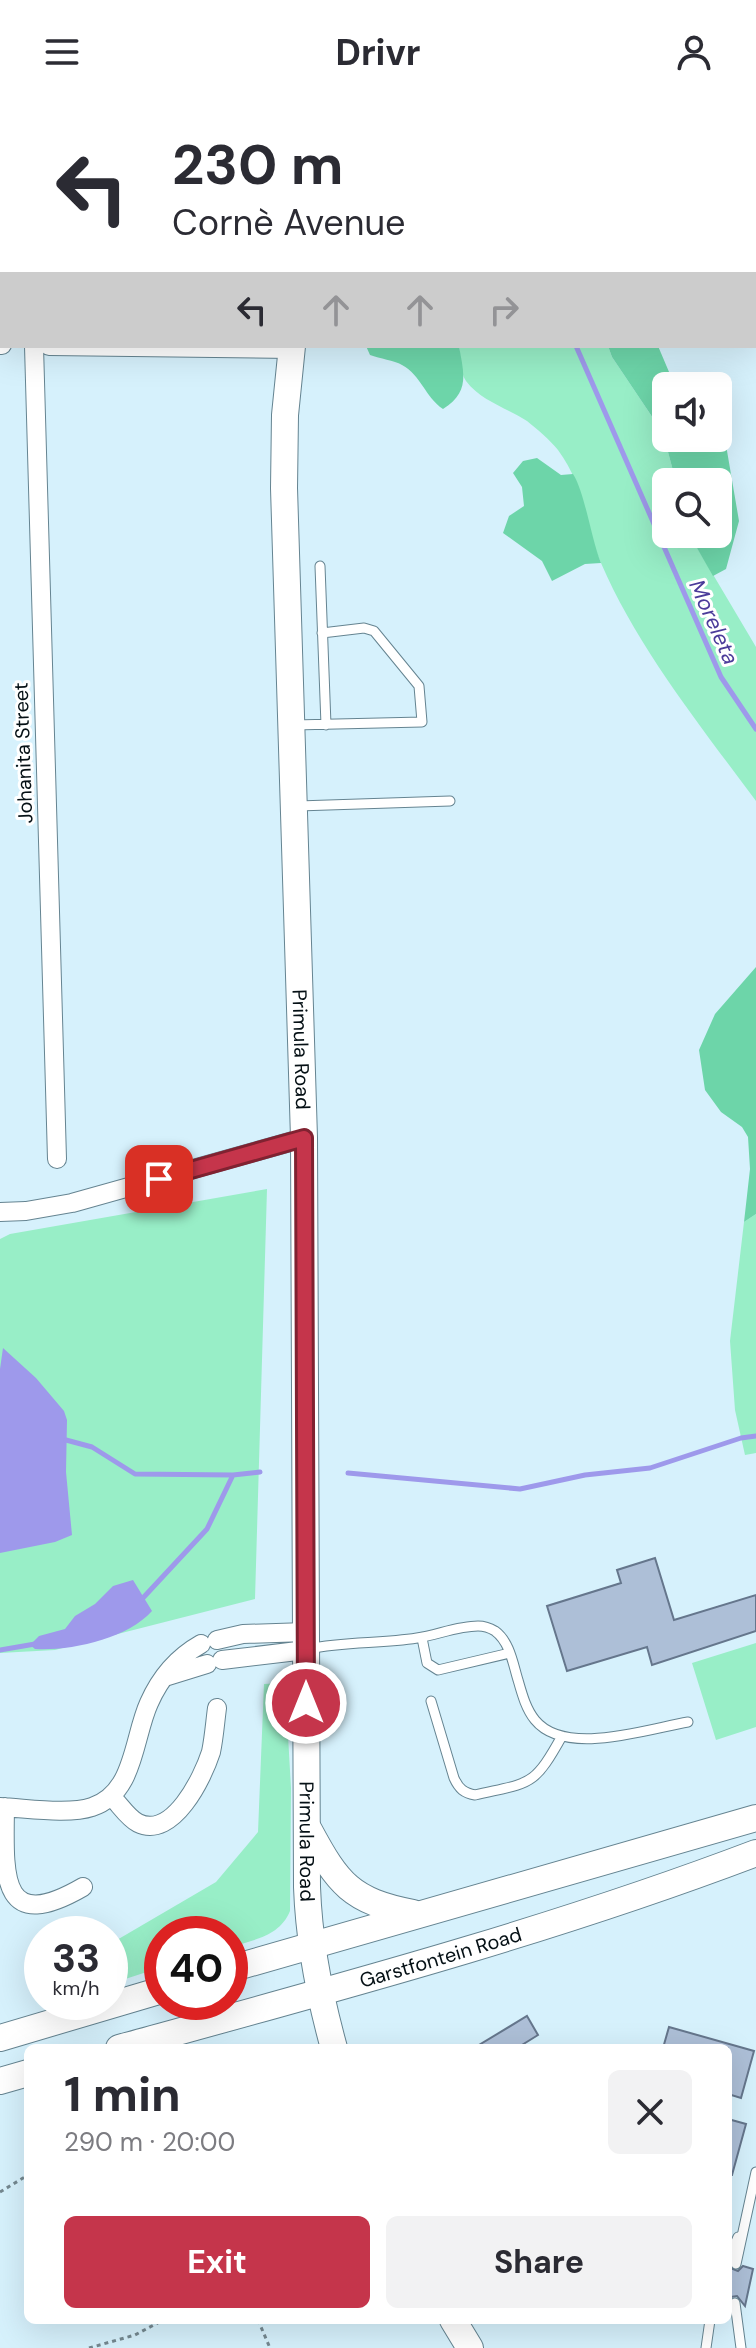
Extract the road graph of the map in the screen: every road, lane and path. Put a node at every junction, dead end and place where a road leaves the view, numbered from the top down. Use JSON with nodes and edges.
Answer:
{"nodes":[{"id":1,"x":34,"y":348,"type":"edge"},
{"id":2,"x":292,"y":348,"type":"edge"},
{"id":3,"x":320,"y":566,"type":"dead end"},
{"id":4,"x":322,"y":633,"type":"junction"},
{"id":5,"x":291,"y":725,"type":"junction"},
{"id":6,"x":326,"y":725,"type":"junction"},
{"id":7,"x":450,"y":801,"type":"dead end"},
{"id":8,"x":293,"y":806,"type":"junction"},
{"id":9,"x":304,"y":1138,"type":"junction"},
{"id":10,"x":57,"y":1159,"type":"dead end"},
{"id":11,"x":0,"y":1212,"type":"edge"},
{"id":12,"x":258,"y":1633,"type":"junction"},
{"id":13,"x":422,"y":1638,"type":"junction"},
{"id":14,"x":306,"y":1641,"type":"junction"},
{"id":15,"x":341,"y":1642,"type":"junction"},
{"id":16,"x":510,"y":1653,"type":"junction"},
{"id":17,"x":259,"y":1654,"type":"junction"},
{"id":18,"x":165,"y":1677,"type":"junction"},
{"id":19,"x":431,"y":1701,"type":"dead end"},
{"id":20,"x":217,"y":1708,"type":"dead end"},
{"id":21,"x":688,"y":1722,"type":"dead end"},
{"id":22,"x":562,"y":1736,"type":"junction"},
{"id":23,"x":112,"y":1797,"type":"junction"},
{"id":24,"x":2,"y":1807,"type":"edge"},
{"id":25,"x":756,"y":1818,"type":"edge"},
{"id":26,"x":307,"y":1827,"type":"junction"},
{"id":27,"x":756,"y":1853,"type":"edge"},
{"id":28,"x":83,"y":1887,"type":"dead end"},
{"id":29,"x":420,"y":1914,"type":"junction"},
{"id":30,"x":311,"y":1945,"type":"junction"},
{"id":31,"x":248,"y":1964,"type":"edge"},
{"id":32,"x":319,"y":1993,"type":"junction"},
{"id":33,"x":144,"y":1995,"type":"edge"},
{"id":34,"x":0,"y":2038,"type":"edge"},
{"id":35,"x":134,"y":2044,"type":"edge"},
{"id":36,"x":333,"y":2044,"type":"edge"},
{"id":37,"x":24,"y":2074,"type":"edge"},
{"id":38,"x":0,"y":2081,"type":"edge"},
{"id":39,"x":756,"y":2172,"type":"edge"},
{"id":40,"x":24,"y":2177,"type":"edge"},
{"id":41,"x":0,"y":2192,"type":"edge"},
{"id":42,"x":753,"y":2195,"type":"edge"},
{"id":43,"x":732,"y":2262,"type":"edge"},
{"id":44,"x":735,"y":2303,"type":"dead end"},
{"id":45,"x":156,"y":2324,"type":"edge"},
{"id":46,"x":260,"y":2324,"type":"edge"},
{"id":47,"x":455,"y":2324,"type":"edge"},
{"id":48,"x":709,"y":2324,"type":"edge"},
{"id":49,"x":89,"y":2348,"type":"edge"},
{"id":50,"x":270,"y":2348,"type":"edge"},
{"id":51,"x":470,"y":2348,"type":"edge"},
{"id":52,"x":706,"y":2348,"type":"edge"},
{"id":53,"x":741,"y":2348,"type":"edge"}],
"edges":[{"from":1,"to":10,"type":"street","name":"Johanita Street"},
{"from":2,"to":5,"type":"street","name":"Primula Road"},
{"from":3,"to":4,"type":"lane"},
{"from":4,"to":6,"type":"lane"},
{"from":4,"to":6,"type":"lane"},
{"from":5,"to":6,"type":"lane"},
{"from":5,"to":8,"type":"street","name":"Primula Road"},
{"from":7,"to":8,"type":"lane"},
{"from":8,"to":9,"type":"street","name":"Primula Road"},
{"from":9,"to":11,"type":"street"},
{"from":9,"to":14,"type":"street","name":"Primula Road"},
{"from":12,"to":14,"type":"street"},
{"from":12,"to":17,"type":"lane"},
{"from":12,"to":18,"type":"street"},
{"from":13,"to":15,"type":"lane"},
{"from":13,"to":16,"type":"lane"},
{"from":13,"to":16,"type":"lane"},
{"from":14,"to":15,"type":"lane"},
{"from":14,"to":15,"type":"lane"},
{"from":14,"to":17,"type":"street"},
{"from":14,"to":26,"type":"street","name":"Primula Road"},
{"from":16,"to":22,"type":"lane"},
{"from":17,"to":18,"type":"street"},
{"from":18,"to":23,"type":"street"},
{"from":19,"to":22,"type":"lane"},
{"from":20,"to":23,"type":"street"},
{"from":21,"to":22,"type":"lane"},
{"from":23,"to":24,"type":"street"},
{"from":24,"to":28,"type":"street"},
{"from":25,"to":29,"type":"street"},
{"from":26,"to":29,"type":"street"},
{"from":26,"to":30,"type":"street","name":"Primula Road"},
{"from":27,"to":32,"type":"street","name":"Garstfontein Road"},
{"from":29,"to":30,"type":"street"},
{"from":30,"to":31,"type":"street"},
{"from":30,"to":32,"type":"street","name":"Primula Road"},
{"from":32,"to":35,"type":"street","name":"Garstfontein Road"},
{"from":32,"to":36,"type":"street","name":"Primula Road"},
{"from":33,"to":34,"type":"street"},
{"from":37,"to":38,"type":"street"},
{"from":39,"to":42,"type":"lane"},
{"from":40,"to":41,"type":"path"},
{"from":42,"to":43,"type":"lane"},
{"from":44,"to":53,"type":"lane"},
{"from":45,"to":49,"type":"path"},
{"from":46,"to":50,"type":"path"},
{"from":47,"to":51,"type":"street"},
{"from":48,"to":52,"type":"lane"}]}
